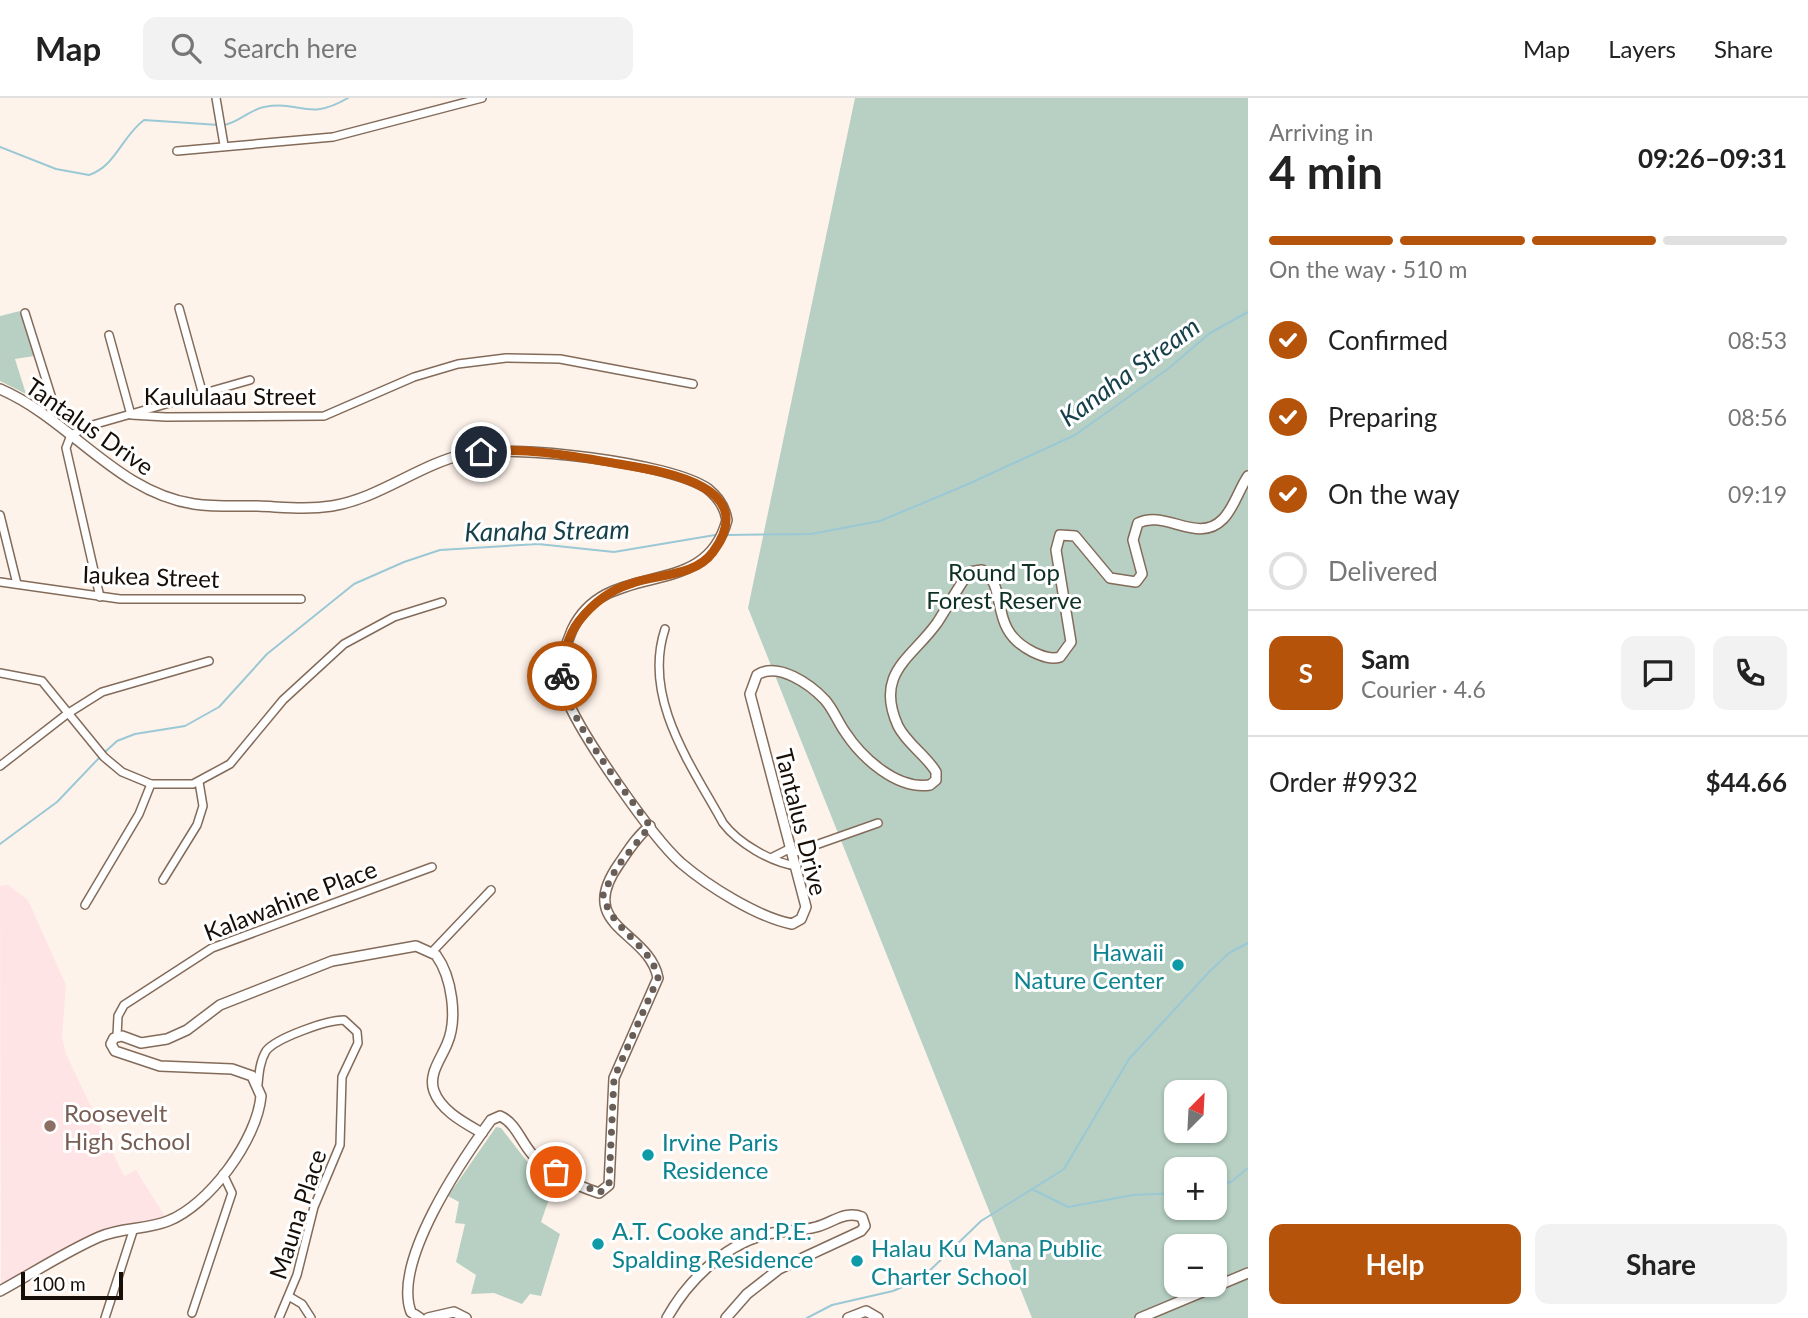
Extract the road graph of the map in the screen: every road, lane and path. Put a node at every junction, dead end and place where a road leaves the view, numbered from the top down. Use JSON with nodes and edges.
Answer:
{"nodes":[{"id":1,"x":216,"y":98,"type":"edge"},
{"id":2,"x":482,"y":98,"type":"edge"},
{"id":3,"x":224,"y":145,"type":"junction"},
{"id":4,"x":177,"y":151,"type":"dead end"},
{"id":5,"x":179,"y":308,"type":"dead end"},
{"id":6,"x":25,"y":313,"type":"dead end"},
{"id":7,"x":109,"y":335,"type":"dead end"},
{"id":8,"x":250,"y":380,"type":"dead end"},
{"id":9,"x":693,"y":384,"type":"dead end"},
{"id":10,"x":0,"y":389,"type":"edge"},
{"id":11,"x":203,"y":395,"type":"junction"},
{"id":12,"x":131,"y":415,"type":"junction"},
{"id":13,"x":49,"y":418,"type":"junction"},
{"id":14,"x":71,"y":435,"type":"junction"},
{"id":15,"x":1248,"y":476,"type":"edge"},
{"id":16,"x":0,"y":515,"type":"edge"},
{"id":17,"x":0,"y":582,"type":"edge"},
{"id":18,"x":17,"y":584,"type":"junction"},
{"id":19,"x":100,"y":597,"type":"junction"},
{"id":20,"x":301,"y":599,"type":"dead end"},
{"id":21,"x":442,"y":603,"type":"dead end"},
{"id":22,"x":665,"y":629,"type":"dead end"},
{"id":23,"x":209,"y":661,"type":"dead end"},
{"id":24,"x":0,"y":673,"type":"edge"},
{"id":25,"x":68,"y":714,"type":"junction"},
{"id":26,"x":0,"y":766,"type":"edge"},
{"id":27,"x":199,"y":782,"type":"junction"},
{"id":28,"x":150,"y":784,"type":"junction"},
{"id":29,"x":878,"y":824,"type":"dead end"},
{"id":30,"x":650,"y":826,"type":"junction"},
{"id":31,"x":792,"y":850,"type":"junction"},
{"id":32,"x":773,"y":857,"type":"junction"},
{"id":33,"x":797,"y":866,"type":"junction"},
{"id":34,"x":432,"y":867,"type":"dead end"},
{"id":35,"x":163,"y":880,"type":"dead end"},
{"id":36,"x":491,"y":890,"type":"dead end"},
{"id":37,"x":85,"y":905,"type":"dead end"},
{"id":38,"x":432,"y":952,"type":"junction"},
{"id":39,"x":117,"y":1036,"type":"junction"},
{"id":40,"x":258,"y":1084,"type":"junction"},
{"id":41,"x":482,"y":1133,"type":"junction"},
{"id":42,"x":223,"y":1174,"type":"junction"},
{"id":43,"x":134,"y":1228,"type":"junction"},
{"id":44,"x":1248,"y":1273,"type":"edge"},
{"id":45,"x":0,"y":1291,"type":"edge"},
{"id":46,"x":290,"y":1297,"type":"junction"},
{"id":47,"x":192,"y":1313,"type":"dead end"},
{"id":48,"x":105,"y":1318,"type":"edge"},
{"id":49,"x":279,"y":1318,"type":"edge"},
{"id":50,"x":311,"y":1318,"type":"edge"},
{"id":51,"x":420,"y":1318,"type":"edge"},
{"id":52,"x":428,"y":1318,"type":"edge"},
{"id":53,"x":466,"y":1318,"type":"edge"},
{"id":54,"x":667,"y":1318,"type":"edge"},
{"id":55,"x":726,"y":1318,"type":"edge"},
{"id":56,"x":848,"y":1318,"type":"edge"},
{"id":57,"x":878,"y":1318,"type":"edge"},
{"id":58,"x":1140,"y":1318,"type":"edge"}],
"edges":[{"from":1,"to":3,"type":"street"},
{"from":2,"to":3,"type":"street"},
{"from":3,"to":4,"type":"street"},
{"from":5,"to":11,"type":"street"},
{"from":6,"to":13,"type":"street"},
{"from":7,"to":12,"type":"street"},
{"from":8,"to":11,"type":"street"},
{"from":9,"to":12,"type":"street","name":"Kaululaau Street"},
{"from":10,"to":13,"type":"street","name":"Tantalus Drive"},
{"from":11,"to":12,"type":"street"},
{"from":12,"to":14,"type":"street"},
{"from":13,"to":14,"type":"street","name":"Tantalus Drive"},
{"from":14,"to":19,"type":"street"},
{"from":14,"to":30,"type":"street","name":"Tantalus Drive"},
{"from":15,"to":31,"type":"street","name":"Tantalus Drive"},
{"from":16,"to":18,"type":"street"},
{"from":17,"to":18,"type":"street","name":"Iaukea Street"},
{"from":18,"to":19,"type":"street","name":"Iaukea Street"},
{"from":19,"to":20,"type":"street","name":"Iaukea Street"},
{"from":21,"to":27,"type":"street"},
{"from":22,"to":32,"type":"street"},
{"from":23,"to":25,"type":"street"},
{"from":24,"to":25,"type":"street"},
{"from":25,"to":26,"type":"street"},
{"from":25,"to":28,"type":"street"},
{"from":27,"to":28,"type":"street"},
{"from":27,"to":35,"type":"street"},
{"from":28,"to":37,"type":"street"},
{"from":29,"to":31,"type":"street"},
{"from":30,"to":33,"type":"street","name":"Tantalus Drive"},
{"from":30,"to":41,"type":"street"},
{"from":31,"to":32,"type":"street"},
{"from":31,"to":33,"type":"street","name":"Tantalus Drive"},
{"from":32,"to":33,"type":"street"},
{"from":34,"to":39,"type":"street","name":"Kalawahine Place"},
{"from":36,"to":38,"type":"street"},
{"from":38,"to":39,"type":"street"},
{"from":38,"to":41,"type":"street"},
{"from":39,"to":40,"type":"street"},
{"from":40,"to":42,"type":"street"},
{"from":40,"to":46,"type":"street","name":"Mauna Place"},
{"from":41,"to":51,"type":"street"},
{"from":42,"to":43,"type":"street"},
{"from":42,"to":47,"type":"street"},
{"from":43,"to":45,"type":"street"},
{"from":43,"to":48,"type":"street"},
{"from":44,"to":58,"type":"street"},
{"from":46,"to":49,"type":"street","name":"Mauna Place"},
{"from":46,"to":50,"type":"street","name":"Mauna Place"},
{"from":52,"to":53,"type":"street"},
{"from":54,"to":55,"type":"street"},
{"from":56,"to":57,"type":"street"}]}
